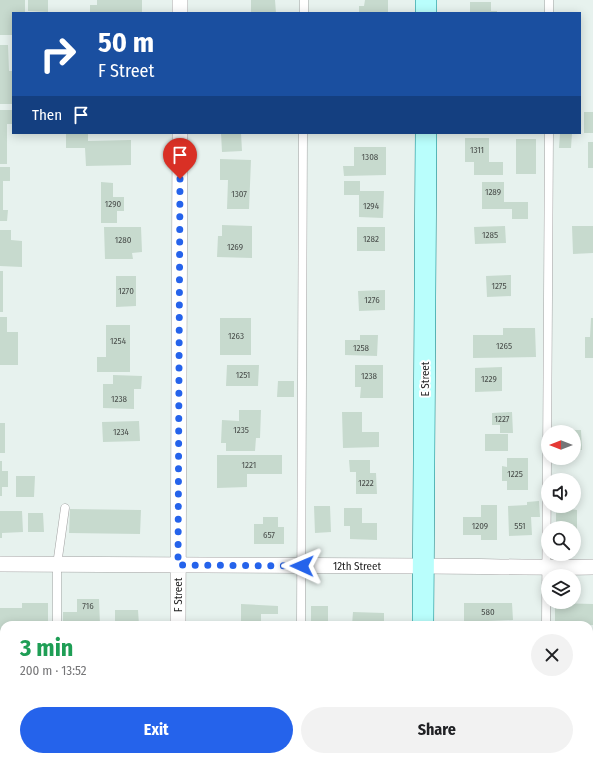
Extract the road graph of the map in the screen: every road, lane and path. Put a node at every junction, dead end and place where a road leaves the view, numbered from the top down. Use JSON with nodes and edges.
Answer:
{"nodes":[{"id":1,"x":180,"y":0,"type":"edge"},
{"id":2,"x":304,"y":0,"type":"edge"},
{"id":3,"x":426,"y":0,"type":"edge"},
{"id":4,"x":549,"y":0,"type":"edge"},
{"id":5,"x":180,"y":12,"type":"edge"},
{"id":6,"x":304,"y":12,"type":"edge"},
{"id":7,"x":426,"y":12,"type":"edge"},
{"id":8,"x":549,"y":12,"type":"edge"},
{"id":9,"x":180,"y":134,"type":"edge"},
{"id":10,"x":304,"y":134,"type":"edge"},
{"id":11,"x":426,"y":134,"type":"edge"},
{"id":12,"x":549,"y":134,"type":"edge"},
{"id":13,"x":65,"y":508,"type":"dead end"},
{"id":14,"x":0,"y":564,"type":"edge"},
{"id":15,"x":57,"y":565,"type":"junction"},
{"id":16,"x":178,"y":565,"type":"junction"},
{"id":17,"x":302,"y":566,"type":"junction"},
{"id":18,"x":424,"y":566,"type":"junction"},
{"id":19,"x":593,"y":567,"type":"edge"},
{"id":20,"x":546,"y":568,"type":"junction"},
{"id":21,"x":57,"y":621,"type":"edge"},
{"id":22,"x":178,"y":621,"type":"edge"},
{"id":23,"x":302,"y":621,"type":"edge"},
{"id":24,"x":424,"y":621,"type":"edge"},
{"id":25,"x":546,"y":621,"type":"edge"}],
"edges":[{"from":1,"to":5,"type":"street"},
{"from":2,"to":6,"type":"lane"},
{"from":3,"to":7,"type":"street"},
{"from":4,"to":8,"type":"lane"},
{"from":9,"to":16,"type":"street","name":"F Street"},
{"from":10,"to":17,"type":"lane"},
{"from":11,"to":18,"type":"street","name":"E Street"},
{"from":12,"to":20,"type":"lane"},
{"from":13,"to":15,"type":"lane"},
{"from":14,"to":15,"type":"street","name":"12th Street"},
{"from":15,"to":16,"type":"street","name":"12th Street"},
{"from":15,"to":21,"type":"lane"},
{"from":16,"to":17,"type":"street","name":"12th Street"},
{"from":16,"to":22,"type":"street","name":"F Street"},
{"from":17,"to":18,"type":"street","name":"12th Street"},
{"from":17,"to":23,"type":"lane"},
{"from":18,"to":20,"type":"street","name":"12th Street"},
{"from":18,"to":24,"type":"street","name":"E Street"},
{"from":19,"to":20,"type":"street","name":"12th Street"},
{"from":20,"to":25,"type":"lane"}]}
